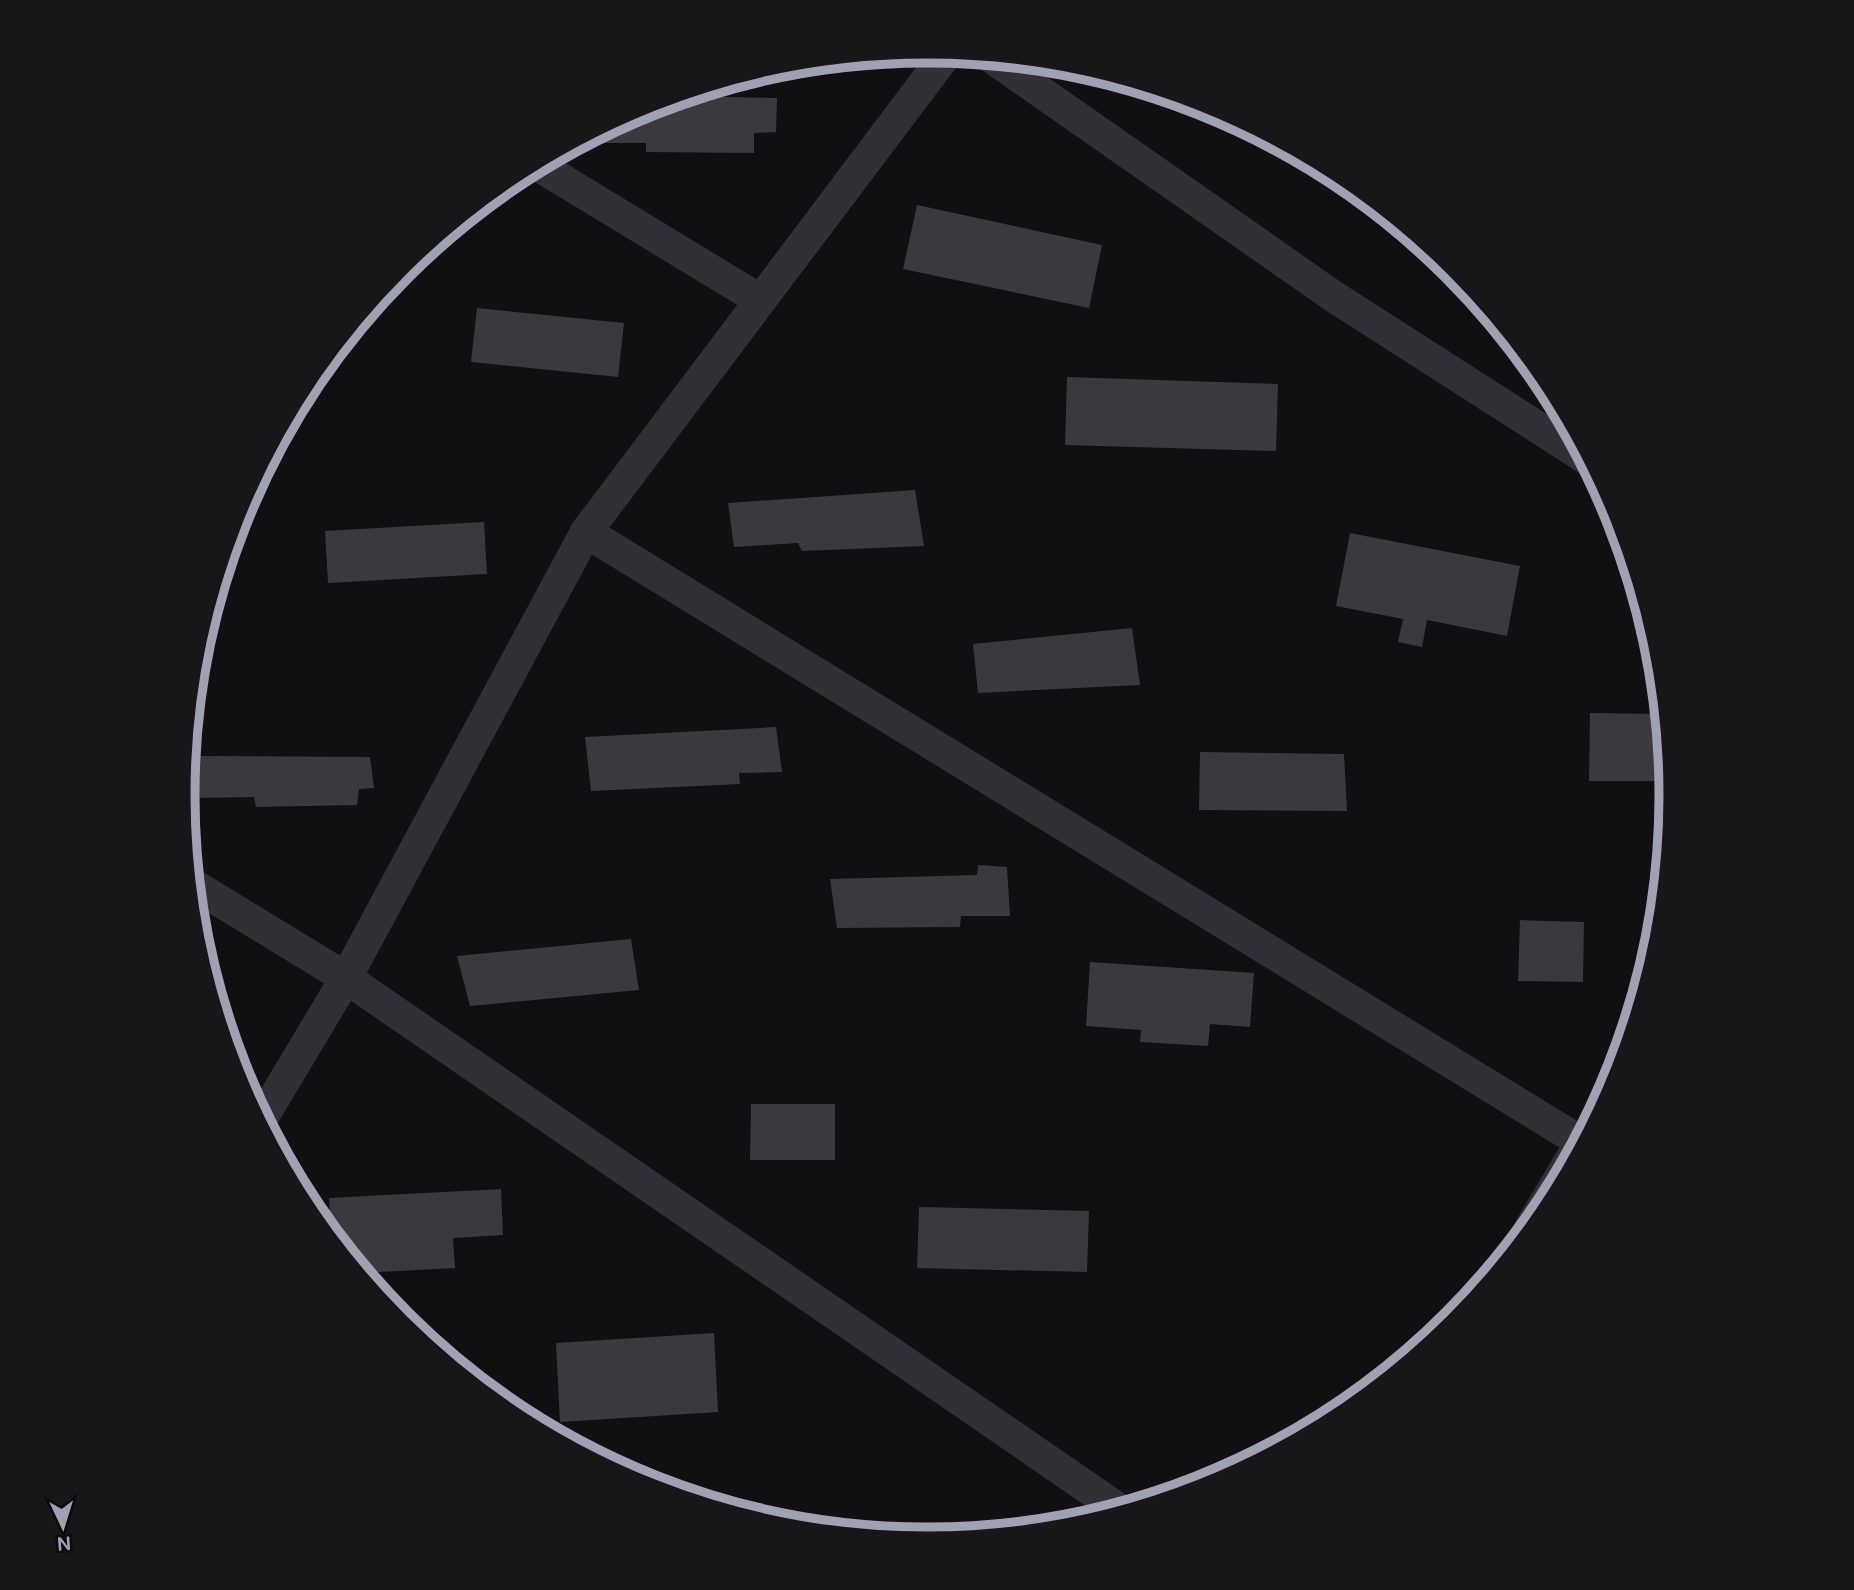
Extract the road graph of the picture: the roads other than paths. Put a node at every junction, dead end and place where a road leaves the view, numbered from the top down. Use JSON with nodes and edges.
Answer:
{"nodes":[{"id":1,"x":939,"y":64,"type":"edge"},
{"id":2,"x":1006,"y":68,"type":"edge"},
{"id":3,"x":546,"y":170,"type":"edge"},
{"id":4,"x":760,"y":300,"type":"junction"},
{"id":5,"x":1572,"y":450,"type":"edge"},
{"id":6,"x":586,"y":532,"type":"junction"},
{"id":7,"x":201,"y":889,"type":"edge"},
{"id":8,"x":346,"y":978,"type":"junction"},
{"id":9,"x":266,"y":1111,"type":"edge"},
{"id":10,"x":1574,"y":1138,"type":"edge"},
{"id":11,"x":1110,"y":1503,"type":"edge"}],
"edges":[{"from":1,"to":4,"type":"street"},
{"from":2,"to":5,"type":"street"},
{"from":3,"to":4,"type":"street"},
{"from":4,"to":6,"type":"street"},
{"from":6,"to":8,"type":"street"},
{"from":6,"to":10,"type":"street"},
{"from":7,"to":8,"type":"street"},
{"from":8,"to":9,"type":"street"},
{"from":8,"to":11,"type":"street"}]}
